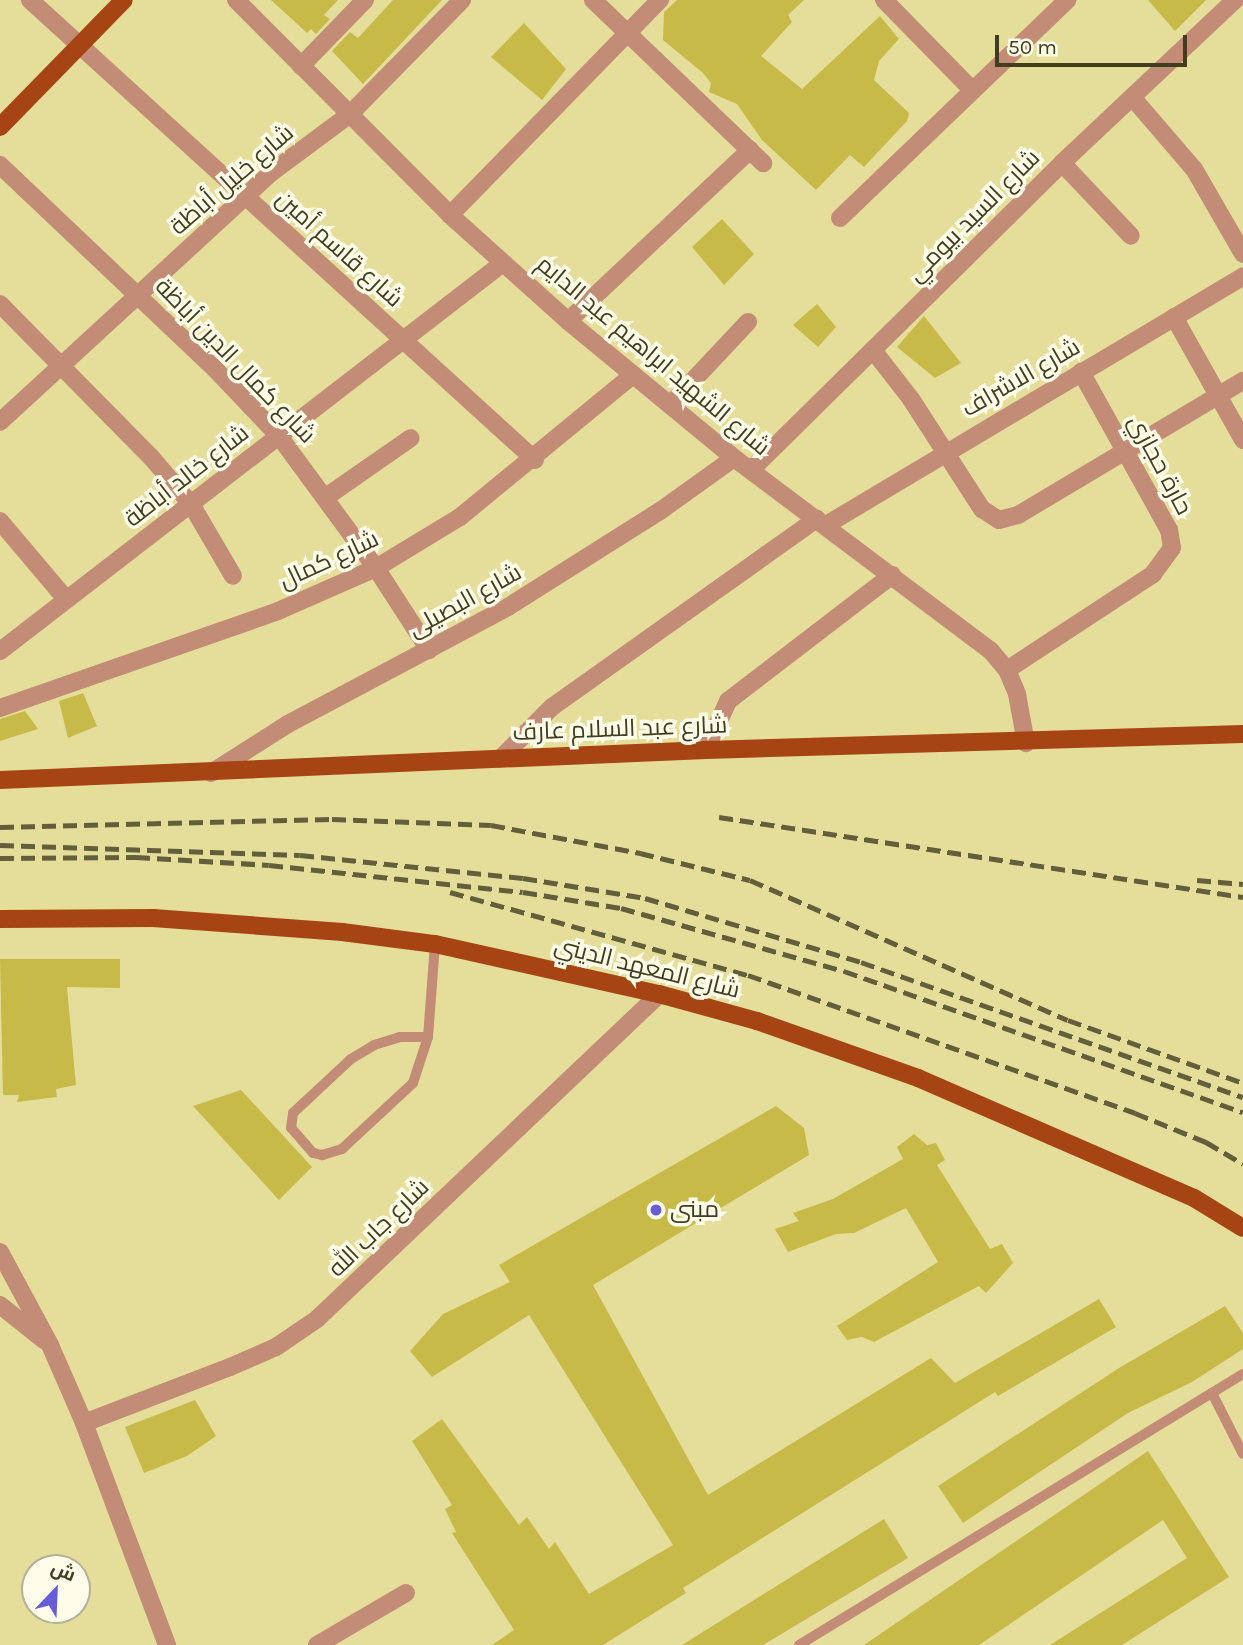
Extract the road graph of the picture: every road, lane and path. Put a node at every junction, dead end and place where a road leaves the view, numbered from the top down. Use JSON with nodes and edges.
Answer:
{"nodes":[{"id":1,"x":30,"y":0,"type":"edge"},
{"id":2,"x":124,"y":0,"type":"edge"},
{"id":3,"x":365,"y":0,"type":"edge"},
{"id":4,"x":593,"y":0,"type":"edge"},
{"id":5,"x":660,"y":0,"type":"edge"},
{"id":6,"x":884,"y":0,"type":"edge"},
{"id":7,"x":1067,"y":0,"type":"edge"},
{"id":8,"x":1235,"y":0,"type":"edge"},
{"id":9,"x":246,"y":3,"type":"edge"},
{"id":10,"x":453,"y":3,"type":"edge"},
{"id":11,"x":627,"y":33,"type":"junction"},
{"id":12,"x":80,"y":45,"type":"junction"},
{"id":13,"x":301,"y":66,"type":"junction"},
{"id":14,"x":972,"y":90,"type":"junction"},
{"id":15,"x":1132,"y":97,"type":"junction"},
{"id":16,"x":350,"y":114,"type":"junction"},
{"id":17,"x":0,"y":127,"type":"edge"},
{"id":18,"x":1062,"y":163,"type":"junction"},
{"id":19,"x":0,"y":165,"type":"edge"},
{"id":20,"x":245,"y":196,"type":"junction"},
{"id":21,"x":450,"y":215,"type":"junction"},
{"id":22,"x":840,"y":218,"type":"dead end"},
{"id":23,"x":1131,"y":236,"type":"dead end"},
{"id":24,"x":1243,"y":254,"type":"edge"},
{"id":25,"x":503,"y":263,"type":"junction"},
{"id":26,"x":1243,"y":276,"type":"edge"},
{"id":27,"x":140,"y":298,"type":"junction"},
{"id":28,"x":0,"y":304,"type":"edge"},
{"id":29,"x":1174,"y":317,"type":"junction"},
{"id":30,"x":568,"y":321,"type":"junction"},
{"id":31,"x":748,"y":322,"type":"dead end"},
{"id":32,"x":403,"y":340,"type":"junction"},
{"id":33,"x":873,"y":350,"type":"junction"},
{"id":34,"x":63,"y":365,"type":"junction"},
{"id":35,"x":1081,"y":373,"type":"junction"},
{"id":36,"x":634,"y":375,"type":"junction"},
{"id":37,"x":1243,"y":382,"type":"edge"},
{"id":38,"x":1218,"y":396,"type":"junction"},
{"id":39,"x":670,"y":405,"type":"junction"},
{"id":40,"x":0,"y":422,"type":"edge"},
{"id":41,"x":279,"y":436,"type":"junction"},
{"id":42,"x":411,"y":438,"type":"dead end"},
{"id":43,"x":1243,"y":440,"type":"edge"},
{"id":44,"x":1127,"y":450,"type":"junction"},
{"id":45,"x":944,"y":452,"type":"junction"},
{"id":46,"x":734,"y":458,"type":"junction"},
{"id":47,"x":535,"y":460,"type":"junction"},
{"id":48,"x":751,"y":470,"type":"junction"},
{"id":49,"x":326,"y":497,"type":"junction"},
{"id":50,"x":191,"y":504,"type":"junction"},
{"id":51,"x":0,"y":521,"type":"edge"},
{"id":52,"x":821,"y":522,"type":"junction"},
{"id":53,"x":376,"y":568,"type":"junction"},
{"id":54,"x":892,"y":575,"type":"junction"},
{"id":55,"x":233,"y":576,"type":"dead end"},
{"id":56,"x":66,"y":599,"type":"junction"},
{"id":57,"x":429,"y":650,"type":"junction"},
{"id":58,"x":0,"y":651,"type":"edge"},
{"id":59,"x":1007,"y":670,"type":"junction"},
{"id":60,"x":0,"y":708,"type":"edge"},
{"id":61,"x":1243,"y":734,"type":"edge"},
{"id":62,"x":1026,"y":743,"type":"junction"},
{"id":63,"x":706,"y":750,"type":"junction"},
{"id":64,"x":500,"y":759,"type":"junction"},
{"id":65,"x":211,"y":772,"type":"junction"},
{"id":66,"x":0,"y":780,"type":"edge"},
{"id":67,"x":0,"y":919,"type":"edge"},
{"id":68,"x":436,"y":944,"type":"junction"},
{"id":69,"x":659,"y":994,"type":"junction"},
{"id":70,"x":428,"y":1037,"type":"junction"},
{"id":71,"x":1243,"y":1228,"type":"edge"},
{"id":72,"x":0,"y":1252,"type":"edge"},
{"id":73,"x":0,"y":1305,"type":"edge"},
{"id":74,"x":50,"y":1345,"type":"junction"},
{"id":75,"x":1243,"y":1374,"type":"edge"},
{"id":76,"x":1212,"y":1393,"type":"junction"},
{"id":77,"x":84,"y":1423,"type":"junction"},
{"id":78,"x":1243,"y":1454,"type":"edge"},
{"id":79,"x":406,"y":1593,"type":"dead end"},
{"id":80,"x":167,"y":1645,"type":"edge"},
{"id":81,"x":317,"y":1645,"type":"edge"},
{"id":82,"x":799,"y":1645,"type":"edge"}],
"edges":[{"from":1,"to":12,"type":"street","name":"شارع قاسم أمين"},
{"from":2,"to":12,"type":"main road"},
{"from":3,"to":13,"type":"street"},
{"from":4,"to":11,"type":"street"},
{"from":5,"to":11,"type":"street"},
{"from":6,"to":14,"type":"street"},
{"from":7,"to":14,"type":"street"},
{"from":8,"to":15,"type":"street","name":"شارع السيد بيومي"},
{"from":9,"to":13,"type":"street","name":"شارع الشهيد ابراهيم عبد الدايم"},
{"from":10,"to":16,"type":"street","name":"شارع خليل أباظة"},
{"from":11,"to":21,"type":"street"},
{"from":11,"to":30,"type":"street"},
{"from":12,"to":17,"type":"main road"},
{"from":12,"to":20,"type":"street","name":"شارع قاسم أمين"},
{"from":13,"to":16,"type":"street","name":"شارع الشهيد ابراهيم عبد الدايم"},
{"from":14,"to":22,"type":"street"},
{"from":15,"to":18,"type":"street","name":"شارع السيد بيومي"},
{"from":15,"to":24,"type":"street"},
{"from":16,"to":20,"type":"street","name":"شارع خليل أباظة"},
{"from":16,"to":21,"type":"street","name":"شارع الشهيد ابراهيم عبد الدايم"},
{"from":18,"to":23,"type":"street"},
{"from":18,"to":33,"type":"street","name":"شارع السيد بيومي"},
{"from":19,"to":27,"type":"street","name":"شارع كمال الدين أباظة"},
{"from":20,"to":27,"type":"street","name":"شارع خليل أباظة"},
{"from":20,"to":32,"type":"street","name":"شارع قاسم أمين"},
{"from":21,"to":25,"type":"street","name":"شارع الشهيد ابراهيم عبد الدايم"},
{"from":25,"to":30,"type":"street","name":"شارع الشهيد ابراهيم عبد الدايم"},
{"from":25,"to":32,"type":"street","name":"شارع خالد أباظة"},
{"from":26,"to":29,"type":"street","name":"شارع الاشراف"},
{"from":27,"to":34,"type":"street","name":"شارع خليل أباظة"},
{"from":27,"to":41,"type":"street","name":"شارع كمال الدين أباظة"},
{"from":28,"to":34,"type":"street"},
{"from":29,"to":35,"type":"street","name":"شارع الاشراف"},
{"from":29,"to":38,"type":"street"},
{"from":30,"to":36,"type":"street","name":"شارع الشهيد ابراهيم عبد الدايم"},
{"from":31,"to":39,"type":"street"},
{"from":32,"to":41,"type":"street","name":"شارع خالد أباظة"},
{"from":32,"to":47,"type":"street","name":"شارع قاسم أمين"},
{"from":33,"to":45,"type":"street"},
{"from":33,"to":48,"type":"street","name":"شارع السيد بيومي"},
{"from":34,"to":40,"type":"street","name":"شارع خليل أباظة"},
{"from":34,"to":50,"type":"street"},
{"from":35,"to":44,"type":"street","name":"حارة حجازي"},
{"from":35,"to":45,"type":"street","name":"شارع الاشراف"},
{"from":36,"to":39,"type":"street","name":"شارع الشهيد ابراهيم عبد الدايم"},
{"from":36,"to":47,"type":"street","name":"شارع كمال"},
{"from":37,"to":38,"type":"street"},
{"from":38,"to":43,"type":"street"},
{"from":38,"to":44,"type":"street"},
{"from":39,"to":46,"type":"street","name":"شارع الشهيد ابراهيم عبد الدايم"},
{"from":41,"to":49,"type":"street","name":"شارع كمال الدين أباظة"},
{"from":41,"to":50,"type":"street","name":"شارع خالد أباظة"},
{"from":42,"to":49,"type":"street"},
{"from":44,"to":45,"type":"street"},
{"from":44,"to":59,"type":"street","name":"حارة حجازي"},
{"from":45,"to":52,"type":"street","name":"شارع الاشراف"},
{"from":46,"to":48,"type":"street","name":"شارع الشهيد ابراهيم عبد الدايم"},
{"from":46,"to":57,"type":"street","name":"شارع البصيلى"},
{"from":47,"to":53,"type":"street","name":"شارع كمال"},
{"from":48,"to":52,"type":"street","name":"شارع الشهيد ابراهيم عبد الدايم"},
{"from":49,"to":53,"type":"street","name":"شارع كمال الدين أباظة"},
{"from":50,"to":55,"type":"street"},
{"from":50,"to":56,"type":"street","name":"شارع خالد أباظة"},
{"from":51,"to":56,"type":"street"},
{"from":52,"to":54,"type":"street","name":"شارع الشهيد ابراهيم عبد الدايم"},
{"from":52,"to":64,"type":"street","name":"شارع الاشراف"},
{"from":53,"to":57,"type":"street","name":"شارع كمال الدين أباظة"},
{"from":53,"to":60,"type":"street","name":"شارع كمال"},
{"from":54,"to":59,"type":"street","name":"شارع الشهيد ابراهيم عبد الدايم"},
{"from":54,"to":63,"type":"street"},
{"from":56,"to":58,"type":"street","name":"شارع خالد أباظة"},
{"from":57,"to":65,"type":"street","name":"شارع البصيلى"},
{"from":59,"to":62,"type":"street","name":"شارع الشهيد ابراهيم عبد الدايم"},
{"from":61,"to":62,"type":"main road","name":"شارع عبد السلام عارف"},
{"from":62,"to":63,"type":"main road","name":"شارع عبد السلام عارف"},
{"from":63,"to":64,"type":"main road","name":"شارع عبد السلام عارف"},
{"from":64,"to":65,"type":"main road","name":"شارع عبد السلام عارف"},
{"from":65,"to":66,"type":"main road","name":"شارع عبد السلام عارف"},
{"from":67,"to":68,"type":"main road","name":"شارع المعهد الديني"},
{"from":68,"to":69,"type":"main road","name":"شارع المعهد الديني"},
{"from":68,"to":70,"type":"lane"},
{"from":69,"to":71,"type":"main road","name":"شارع المعهد الديني"},
{"from":69,"to":77,"type":"street","name":"شارع جاب الله"},
{"from":70,"to":70,"type":"lane"},
{"from":72,"to":74,"type":"street"},
{"from":73,"to":74,"type":"street"},
{"from":74,"to":77,"type":"street"},
{"from":75,"to":76,"type":"lane"},
{"from":76,"to":78,"type":"lane"},
{"from":76,"to":82,"type":"lane"},
{"from":77,"to":80,"type":"street"},
{"from":79,"to":81,"type":"street"}]}
